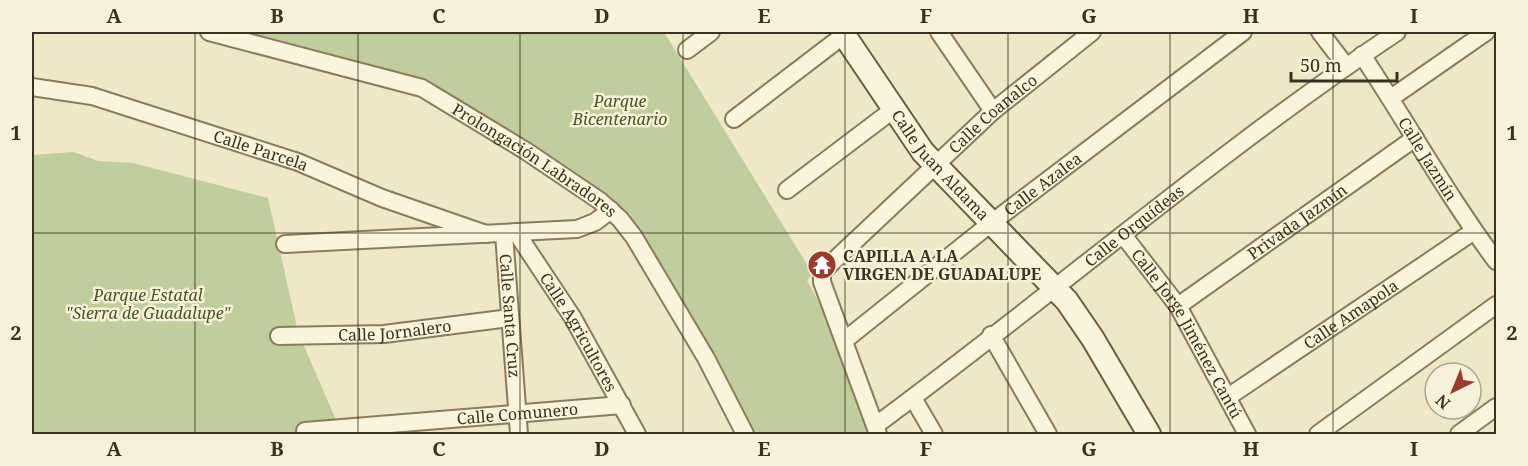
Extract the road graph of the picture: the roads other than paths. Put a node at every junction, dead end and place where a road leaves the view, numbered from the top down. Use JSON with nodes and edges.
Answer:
{"nodes":[{"id":1,"x":209,"y":32,"type":"edge"},
{"id":2,"x":711,"y":32,"type":"edge"},
{"id":3,"x":939,"y":32,"type":"edge"},
{"id":4,"x":1092,"y":32,"type":"edge"},
{"id":5,"x":1243,"y":32,"type":"edge"},
{"id":6,"x":1320,"y":32,"type":"edge"},
{"id":7,"x":1397,"y":32,"type":"edge"},
{"id":8,"x":1486,"y":32,"type":"edge"},
{"id":9,"x":843,"y":33,"type":"edge"},
{"id":10,"x":687,"y":50,"type":"dead end"},
{"id":11,"x":1362,"y":55,"type":"junction"},
{"id":12,"x":1346,"y":66,"type":"junction"},
{"id":13,"x":32,"y":87,"type":"edge"},
{"id":14,"x":1391,"y":98,"type":"junction"},
{"id":15,"x":894,"y":109,"type":"junction"},
{"id":16,"x":993,"y":111,"type":"junction"},
{"id":17,"x":734,"y":119,"type":"dead end"},
{"id":18,"x":1415,"y":138,"type":"junction"},
{"id":19,"x":934,"y":165,"type":"junction"},
{"id":20,"x":787,"y":190,"type":"dead end"},
{"id":21,"x":611,"y":210,"type":"junction"},
{"id":22,"x":990,"y":224,"type":"junction"},
{"id":23,"x":1474,"y":231,"type":"junction"},
{"id":24,"x":510,"y":233,"type":"junction"},
{"id":25,"x":486,"y":234,"type":"junction"},
{"id":26,"x":1123,"y":235,"type":"junction"},
{"id":27,"x":285,"y":244,"type":"dead end"},
{"id":28,"x":1497,"y":261,"type":"edge"},
{"id":29,"x":1054,"y":286,"type":"junction"},
{"id":30,"x":1497,"y":305,"type":"edge"},
{"id":31,"x":1178,"y":306,"type":"junction"},
{"id":32,"x":510,"y":318,"type":"junction"},
{"id":33,"x":991,"y":335,"type":"junction"},
{"id":34,"x":279,"y":336,"type":"dead end"},
{"id":35,"x":845,"y":340,"type":"junction"},
{"id":36,"x":1228,"y":397,"type":"junction"},
{"id":37,"x":913,"y":398,"type":"junction"},
{"id":38,"x":622,"y":405,"type":"junction"},
{"id":39,"x":1497,"y":407,"type":"edge"},
{"id":40,"x":519,"y":414,"type":"junction"},
{"id":41,"x":877,"y":430,"type":"edge"},
{"id":42,"x":305,"y":431,"type":"dead end"},
{"id":43,"x":1246,"y":434,"type":"edge"},
{"id":44,"x":519,"y":435,"type":"edge"},
{"id":45,"x":637,"y":435,"type":"edge"},
{"id":46,"x":745,"y":435,"type":"edge"},
{"id":47,"x":934,"y":435,"type":"edge"},
{"id":48,"x":1048,"y":435,"type":"edge"},
{"id":49,"x":1149,"y":435,"type":"edge"},
{"id":50,"x":1318,"y":435,"type":"edge"},
{"id":51,"x":1459,"y":435,"type":"edge"}],
"edges":[{"from":1,"to":21,"type":"street","name":"Prolongación Labradores"},
{"from":2,"to":10,"type":"street"},
{"from":3,"to":16,"type":"street"},
{"from":4,"to":16,"type":"street","name":"Calle Coanalco"},
{"from":5,"to":22,"type":"street","name":"Calle Azalea"},
{"from":6,"to":12,"type":"street"},
{"from":7,"to":11,"type":"street","name":"Calle Orquídeas"},
{"from":8,"to":14,"type":"street"},
{"from":9,"to":15,"type":"street","name":"Calle Juan Aldama"},
{"from":9,"to":17,"type":"street"},
{"from":11,"to":12,"type":"street","name":"Calle Orquídeas"},
{"from":11,"to":14,"type":"street","name":"Calle Jazmín"},
{"from":12,"to":26,"type":"street","name":"Calle Orquídeas"},
{"from":13,"to":25,"type":"street","name":"Calle Parcela"},
{"from":14,"to":18,"type":"street","name":"Calle Jazmín"},
{"from":15,"to":19,"type":"street","name":"Calle Juan Aldama"},
{"from":15,"to":20,"type":"street"},
{"from":16,"to":19,"type":"street","name":"Calle Coanalco"},
{"from":18,"to":23,"type":"street","name":"Calle Jazmín"},
{"from":18,"to":31,"type":"street","name":"Privada Jazmín"},
{"from":19,"to":22,"type":"street","name":"Calle Juan Aldama"},
{"from":19,"to":35,"type":"street","name":"Calle Coanalco"},
{"from":21,"to":24,"type":"street"},
{"from":21,"to":46,"type":"street","name":"Prolongación Labradores"},
{"from":22,"to":29,"type":"street","name":"Calle Juan Aldama"},
{"from":22,"to":35,"type":"street","name":"Calle Azalea"},
{"from":23,"to":28,"type":"street","name":"Calle Jazmín"},
{"from":23,"to":36,"type":"street","name":"Calle Amapola"},
{"from":24,"to":25,"type":"street"},
{"from":24,"to":32,"type":"street","name":"Calle Santa Cruz"},
{"from":24,"to":38,"type":"street","name":"Calle Agricultores"},
{"from":25,"to":27,"type":"street"},
{"from":26,"to":29,"type":"street","name":"Calle Orquídeas"},
{"from":26,"to":31,"type":"street","name":"Calle Jorge Jiménez Cantú"},
{"from":29,"to":33,"type":"street","name":"Calle Orquídeas"},
{"from":29,"to":49,"type":"street"},
{"from":30,"to":50,"type":"street"},
{"from":31,"to":36,"type":"street","name":"Calle Jorge Jiménez Cantú"},
{"from":32,"to":34,"type":"street","name":"Calle Jornalero"},
{"from":32,"to":40,"type":"street","name":"Calle Santa Cruz"},
{"from":33,"to":37,"type":"street","name":"Calle Orquídeas"},
{"from":33,"to":48,"type":"street"},
{"from":35,"to":41,"type":"street"},
{"from":36,"to":43,"type":"street","name":"Calle Jorge Jiménez Cantú"},
{"from":37,"to":41,"type":"street","name":"Calle Orquídeas"},
{"from":37,"to":47,"type":"street"},
{"from":38,"to":40,"type":"street","name":"Calle Comunero"},
{"from":38,"to":45,"type":"street","name":"Calle Agricultores"},
{"from":39,"to":51,"type":"street"},
{"from":40,"to":42,"type":"street","name":"Calle Comunero"},
{"from":40,"to":44,"type":"street","name":"Calle Santa Cruz"}]}
